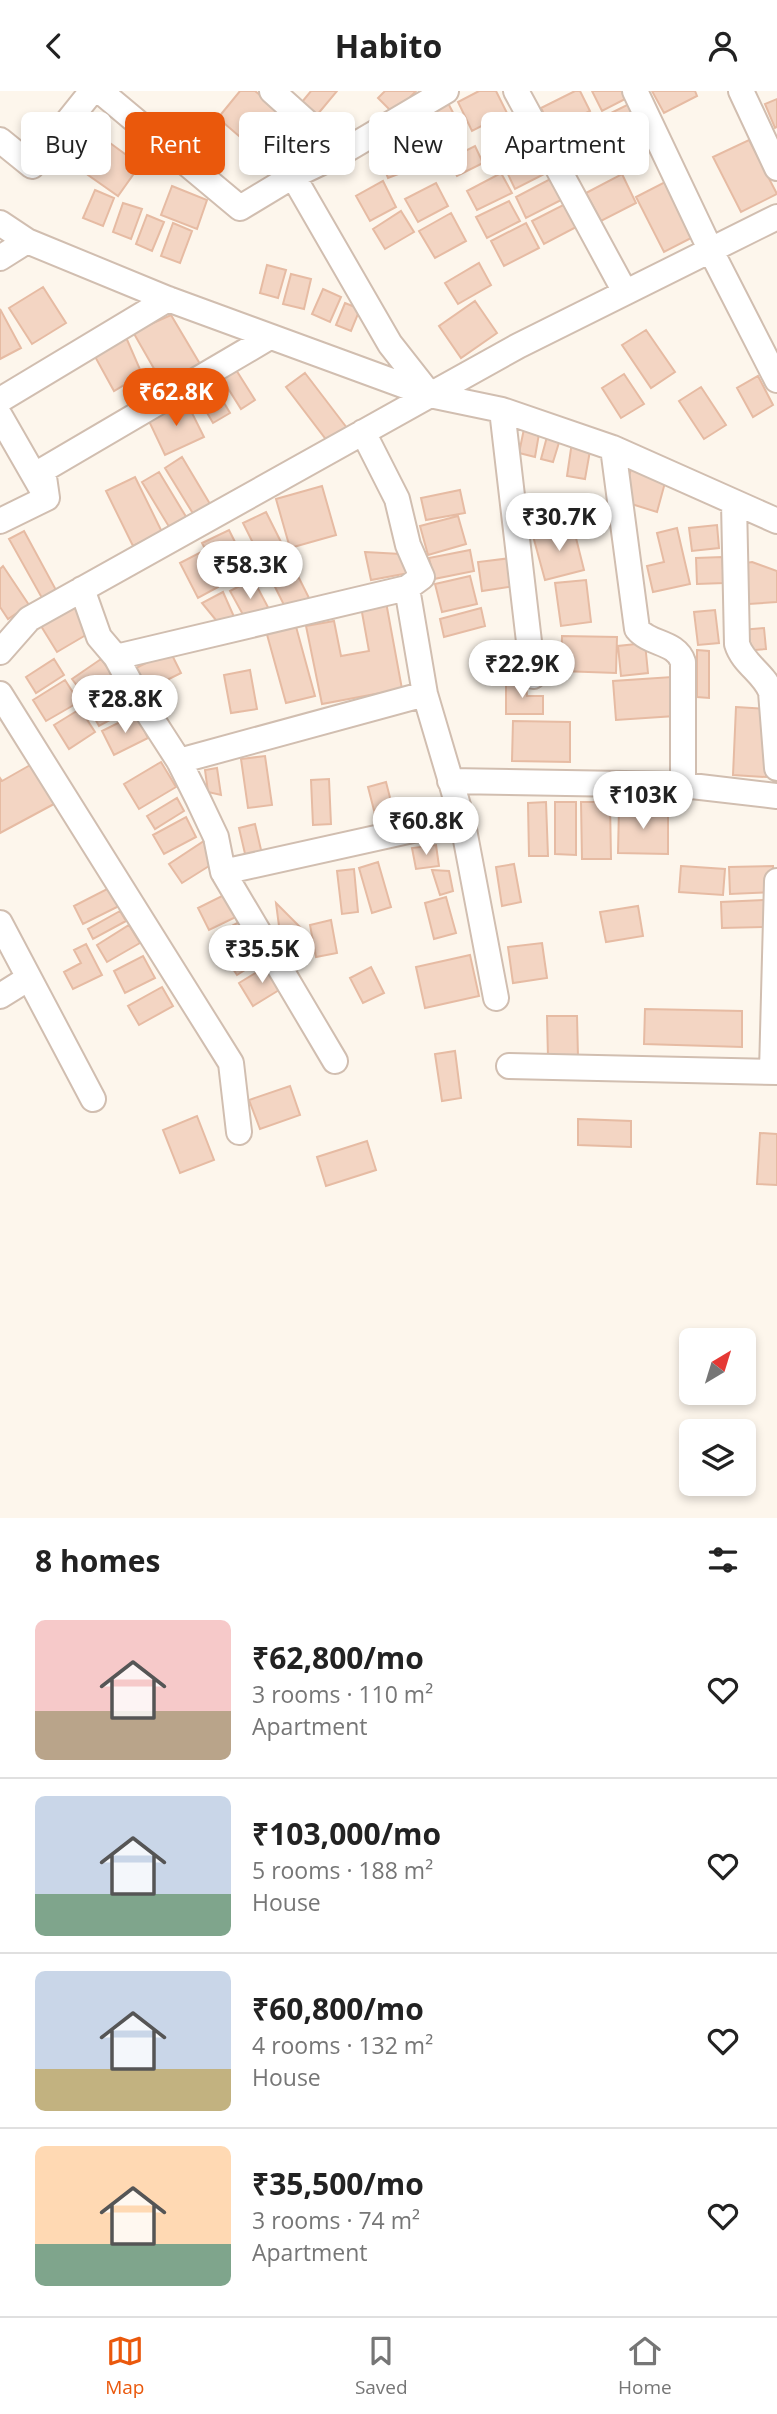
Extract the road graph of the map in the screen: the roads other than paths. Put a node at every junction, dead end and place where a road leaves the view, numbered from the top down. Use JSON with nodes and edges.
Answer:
{"nodes":[{"id":1,"x":92,"y":91,"type":"edge"},
{"id":2,"x":100,"y":91,"type":"edge"},
{"id":3,"x":271,"y":91,"type":"edge"},
{"id":4,"x":446,"y":91,"type":"edge"},
{"id":5,"x":516,"y":91,"type":"edge"},
{"id":6,"x":635,"y":91,"type":"edge"},
{"id":7,"x":741,"y":91,"type":"edge"},
{"id":8,"x":295,"y":112,"type":"edge"},
{"id":9,"x":0,"y":140,"type":"edge"},
{"id":10,"x":355,"y":145,"type":"edge"},
{"id":11,"x":777,"y":169,"type":"edge"},
{"id":12,"x":293,"y":176,"type":"joint"},
{"id":13,"x":777,"y":217,"type":"edge"},
{"id":14,"x":0,"y":223,"type":"edge"},
{"id":15,"x":27,"y":241,"type":"junction"},
{"id":16,"x":711,"y":251,"type":"junction"},
{"id":17,"x":0,"y":258,"type":"edge"},
{"id":18,"x":625,"y":292,"type":"junction"},
{"id":19,"x":168,"y":299,"type":"junction"},
{"id":20,"x":268,"y":338,"type":"junction"},
{"id":21,"x":777,"y":380,"type":"edge"},
{"id":22,"x":430,"y":395,"type":"junction"},
{"id":23,"x":0,"y":400,"type":"edge"},
{"id":24,"x":502,"y":410,"type":"junction"},
{"id":25,"x":0,"y":416,"type":"edge"},
{"id":26,"x":363,"y":432,"type":"junction"},
{"id":27,"x":613,"y":448,"type":"junction"},
{"id":28,"x":47,"y":498,"type":"junction"},
{"id":29,"x":734,"y":503,"type":"junction"},
{"id":30,"x":0,"y":521,"type":"edge"},
{"id":31,"x":777,"y":521,"type":"edge"},
{"id":32,"x":407,"y":588,"type":"junction"},
{"id":33,"x":82,"y":589,"type":"junction"},
{"id":34,"x":0,"y":652,"type":"edge"},
{"id":35,"x":116,"y":657,"type":"junction"},
{"id":36,"x":533,"y":676,"type":"dead end"},
{"id":37,"x":0,"y":694,"type":"edge"},
{"id":38,"x":425,"y":694,"type":"junction"},
{"id":39,"x":179,"y":761,"type":"junction"},
{"id":40,"x":777,"y":768,"type":"edge"},
{"id":41,"x":450,"y":781,"type":"junction"},
{"id":42,"x":683,"y":785,"type":"junction"},
{"id":43,"x":777,"y":796,"type":"edge"},
{"id":44,"x":462,"y":819,"type":"junction"},
{"id":45,"x":223,"y":872,"type":"junction"},
{"id":46,"x":777,"y":881,"type":"edge"},
{"id":47,"x":0,"y":923,"type":"edge"},
{"id":48,"x":29,"y":978,"type":"junction"},
{"id":49,"x":0,"y":996,"type":"edge"},
{"id":50,"x":496,"y":998,"type":"dead end"},
{"id":51,"x":335,"y":1061,"type":"dead end"},
{"id":52,"x":509,"y":1066,"type":"dead end"},
{"id":53,"x":775,"y":1072,"type":"edge"},
{"id":54,"x":93,"y":1099,"type":"dead end"},
{"id":55,"x":239,"y":1132,"type":"dead end"}],
"edges":[{"from":1,"to":9,"type":"street"},
{"from":2,"to":12,"type":"street"},
{"from":3,"to":8,"type":"street"},
{"from":4,"to":10,"type":"street"},
{"from":5,"to":18,"type":"street"},
{"from":6,"to":16,"type":"street"},
{"from":7,"to":11,"type":"street"},
{"from":12,"to":22,"type":"street"},
{"from":13,"to":16,"type":"street"},
{"from":14,"to":15,"type":"street"},
{"from":15,"to":17,"type":"street"},
{"from":15,"to":19,"type":"street"},
{"from":16,"to":18,"type":"street"},
{"from":16,"to":21,"type":"street"},
{"from":18,"to":22,"type":"street"},
{"from":19,"to":20,"type":"street"},
{"from":19,"to":23,"type":"street"},
{"from":20,"to":22,"type":"street"},
{"from":20,"to":28,"type":"street"},
{"from":22,"to":24,"type":"street"},
{"from":22,"to":26,"type":"street"},
{"from":24,"to":27,"type":"street"},
{"from":24,"to":36,"type":"street"},
{"from":25,"to":28,"type":"street"},
{"from":26,"to":32,"type":"street"},
{"from":26,"to":33,"type":"street"},
{"from":27,"to":29,"type":"street"},
{"from":27,"to":42,"type":"street"},
{"from":28,"to":30,"type":"street"},
{"from":29,"to":31,"type":"street"},
{"from":29,"to":40,"type":"street"},
{"from":32,"to":35,"type":"street"},
{"from":32,"to":38,"type":"street"},
{"from":33,"to":34,"type":"street"},
{"from":33,"to":35,"type":"street"},
{"from":35,"to":39,"type":"street"},
{"from":37,"to":55,"type":"street"},
{"from":38,"to":39,"type":"street"},
{"from":38,"to":41,"type":"street"},
{"from":39,"to":45,"type":"street"},
{"from":41,"to":42,"type":"street"},
{"from":41,"to":44,"type":"street"},
{"from":42,"to":43,"type":"street"},
{"from":44,"to":45,"type":"street"},
{"from":44,"to":50,"type":"street"},
{"from":45,"to":51,"type":"street"},
{"from":46,"to":53,"type":"street"},
{"from":47,"to":48,"type":"street"},
{"from":48,"to":49,"type":"street"},
{"from":48,"to":54,"type":"street"},
{"from":52,"to":53,"type":"street"}]}
